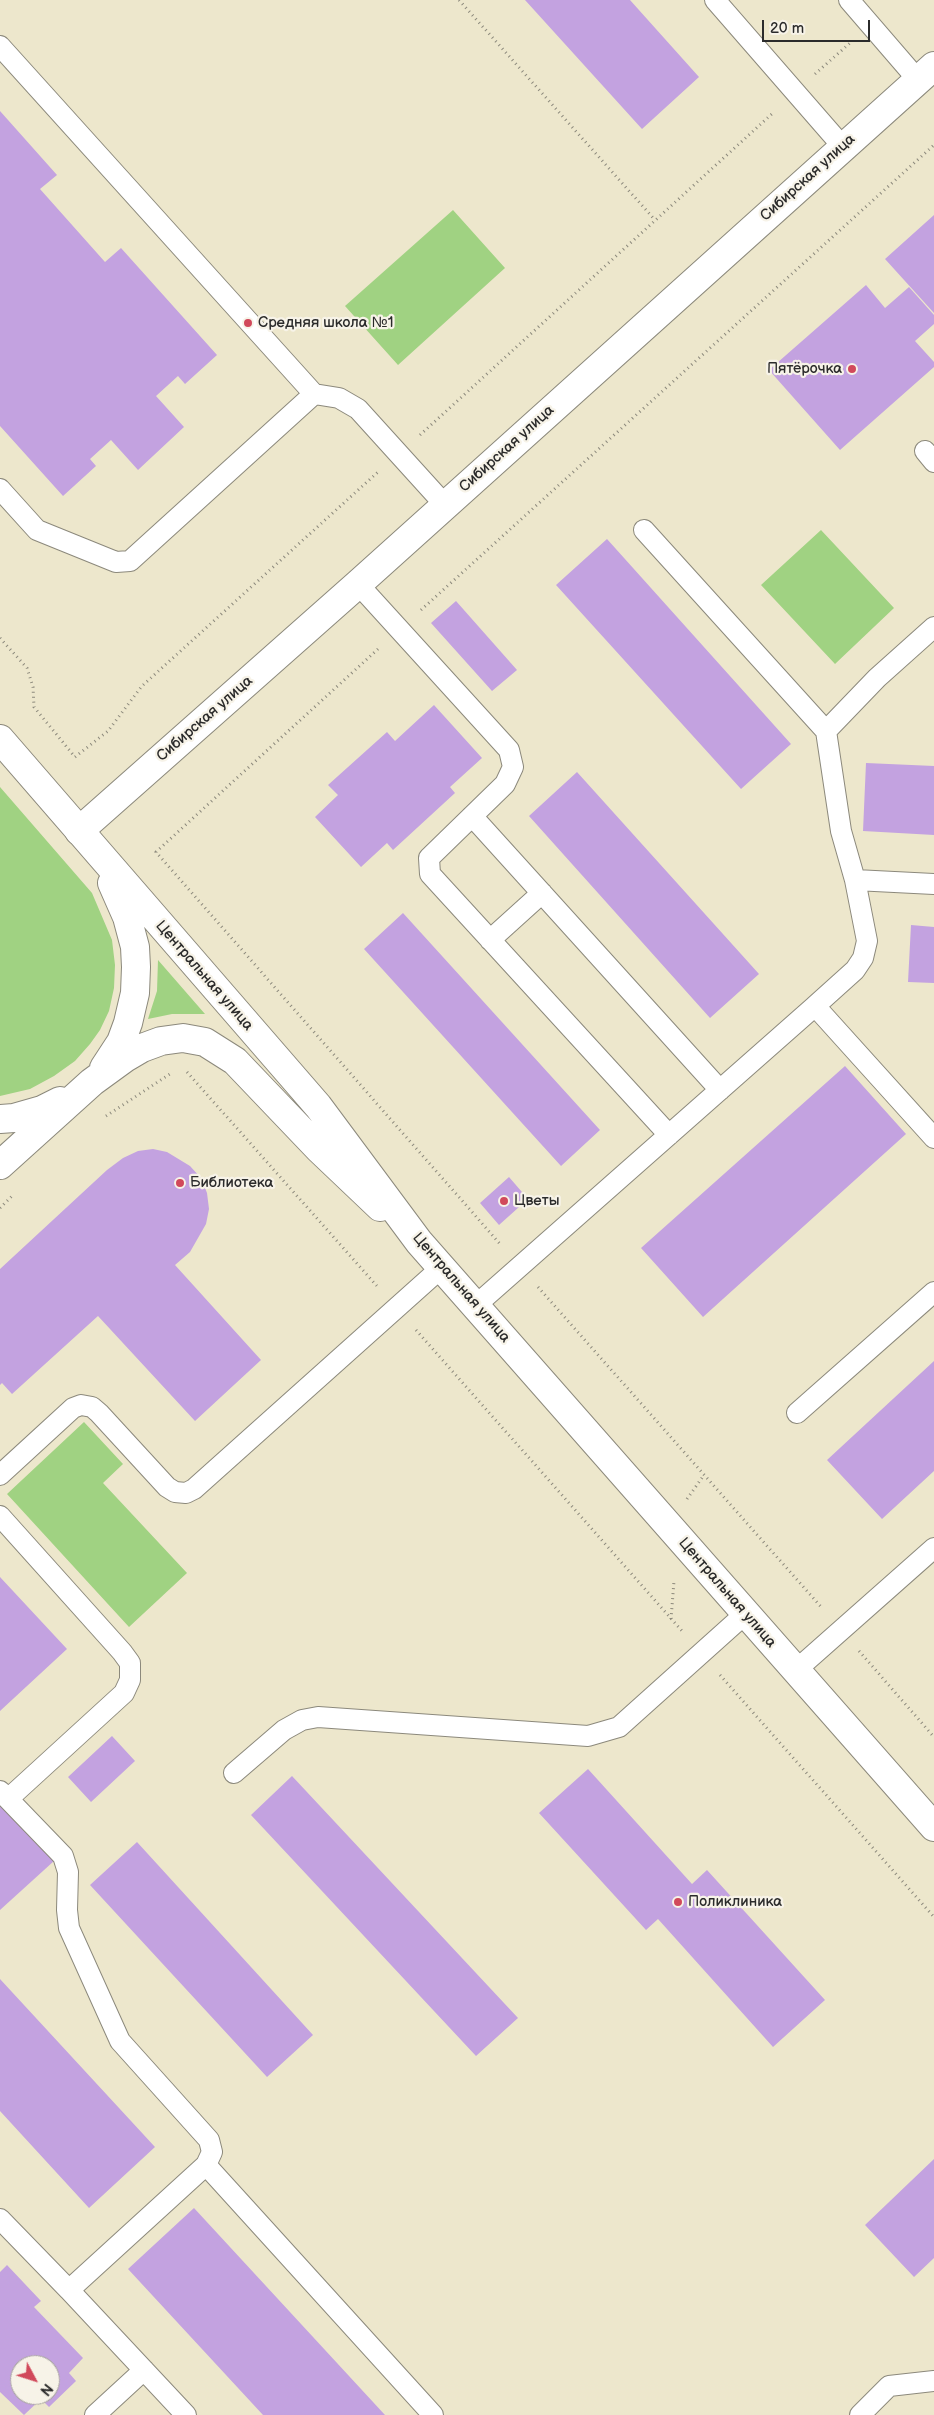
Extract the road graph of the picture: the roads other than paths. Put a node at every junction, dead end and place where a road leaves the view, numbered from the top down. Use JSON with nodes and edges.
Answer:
{"nodes":[{"id":1,"x":715,"y":0,"type":"edge"},
{"id":2,"x":849,"y":0,"type":"edge"},
{"id":3,"x":0,"y":46,"type":"edge"},
{"id":4,"x":926,"y":73,"type":"edge"},
{"id":5,"x":843,"y":147,"type":"junction"},
{"id":6,"x":314,"y":394,"type":"junction"},
{"id":7,"x":0,"y":489,"type":"edge"},
{"id":8,"x":445,"y":505,"type":"junction"},
{"id":9,"x":644,"y":530,"type":"dead end"},
{"id":10,"x":358,"y":584,"type":"junction"},
{"id":11,"x":934,"y":627,"type":"edge"},
{"id":12,"x":826,"y":731,"type":"junction"},
{"id":13,"x":0,"y":740,"type":"edge"},
{"id":14,"x":472,"y":816,"type":"junction"},
{"id":15,"x":78,"y":831,"type":"junction"},
{"id":16,"x":100,"y":857,"type":"junction"},
{"id":17,"x":855,"y":880,"type":"junction"},
{"id":18,"x":934,"y":884,"type":"edge"},
{"id":19,"x":542,"y":894,"type":"junction"},
{"id":20,"x":490,"y":940,"type":"junction"},
{"id":21,"x":815,"y":1006,"type":"junction"},
{"id":22,"x":92,"y":1082,"type":"junction"},
{"id":23,"x":720,"y":1090,"type":"junction"},
{"id":24,"x":0,"y":1119,"type":"edge"},
{"id":25,"x":668,"y":1136,"type":"junction"},
{"id":26,"x":934,"y":1138,"type":"edge"},
{"id":27,"x":0,"y":1164,"type":"edge"},
{"id":28,"x":419,"y":1242,"type":"junction"},
{"id":29,"x":441,"y":1268,"type":"junction"},
{"id":30,"x":934,"y":1292,"type":"edge"},
{"id":31,"x":475,"y":1306,"type":"junction"},
{"id":32,"x":797,"y":1413,"type":"dead end"},
{"id":33,"x":0,"y":1475,"type":"edge"},
{"id":34,"x":0,"y":1516,"type":"edge"},
{"id":35,"x":934,"y":1548,"type":"edge"},
{"id":36,"x":745,"y":1614,"type":"junction"},
{"id":37,"x":795,"y":1671,"type":"junction"},
{"id":38,"x":234,"y":1773,"type":"dead end"},
{"id":39,"x":4,"y":1795,"type":"edge"},
{"id":40,"x":934,"y":1827,"type":"edge"},
{"id":41,"x":206,"y":2165,"type":"junction"},
{"id":42,"x":0,"y":2219,"type":"edge"},
{"id":43,"x":69,"y":2290,"type":"junction"},
{"id":44,"x":144,"y":2370,"type":"junction"},
{"id":45,"x":934,"y":2381,"type":"edge"},
{"id":46,"x":95,"y":2415,"type":"edge"},
{"id":47,"x":186,"y":2415,"type":"edge"},
{"id":48,"x":434,"y":2415,"type":"edge"},
{"id":49,"x":860,"y":2415,"type":"edge"}],
"edges":[{"from":1,"to":5,"type":"lane"},
{"from":2,"to":4,"type":"lane"},
{"from":3,"to":6,"type":"lane"},
{"from":4,"to":5,"type":"street","name":"Сибирская улица"},
{"from":5,"to":8,"type":"street","name":"Сибирская улица"},
{"from":6,"to":7,"type":"lane"},
{"from":6,"to":8,"type":"lane"},
{"from":8,"to":10,"type":"street","name":"Сибирская улица"},
{"from":9,"to":12,"type":"lane"},
{"from":10,"to":14,"type":"lane"},
{"from":10,"to":15,"type":"street","name":"Сибирская улица"},
{"from":11,"to":12,"type":"lane"},
{"from":12,"to":17,"type":"lane"},
{"from":13,"to":15,"type":"street","name":"Центральная улица"},
{"from":14,"to":19,"type":"lane"},
{"from":14,"to":20,"type":"lane"},
{"from":15,"to":16,"type":"street","name":"Центральная улица"},
{"from":16,"to":22,"type":"street"},
{"from":16,"to":28,"type":"street","name":"Центральная улица"},
{"from":17,"to":18,"type":"lane"},
{"from":17,"to":21,"type":"lane"},
{"from":19,"to":20,"type":"lane"},
{"from":19,"to":23,"type":"lane"},
{"from":20,"to":25,"type":"lane"},
{"from":21,"to":23,"type":"lane"},
{"from":21,"to":26,"type":"lane"},
{"from":22,"to":24,"type":"street"},
{"from":22,"to":27,"type":"street"},
{"from":22,"to":28,"type":"street"},
{"from":23,"to":25,"type":"lane"},
{"from":25,"to":31,"type":"lane"},
{"from":28,"to":29,"type":"street","name":"Центральная улица"},
{"from":29,"to":31,"type":"street","name":"Центральная улица"},
{"from":29,"to":33,"type":"lane"},
{"from":30,"to":32,"type":"lane"},
{"from":31,"to":36,"type":"street","name":"Центральная улица"},
{"from":34,"to":39,"type":"lane"},
{"from":35,"to":37,"type":"lane"},
{"from":36,"to":37,"type":"street","name":"Центральная улица"},
{"from":36,"to":38,"type":"lane"},
{"from":37,"to":40,"type":"street","name":"Центральная улица"},
{"from":39,"to":41,"type":"lane"},
{"from":41,"to":43,"type":"lane"},
{"from":41,"to":48,"type":"lane"},
{"from":42,"to":43,"type":"lane"},
{"from":43,"to":44,"type":"lane"},
{"from":44,"to":46,"type":"lane"},
{"from":44,"to":47,"type":"lane"},
{"from":45,"to":49,"type":"lane"}]}
